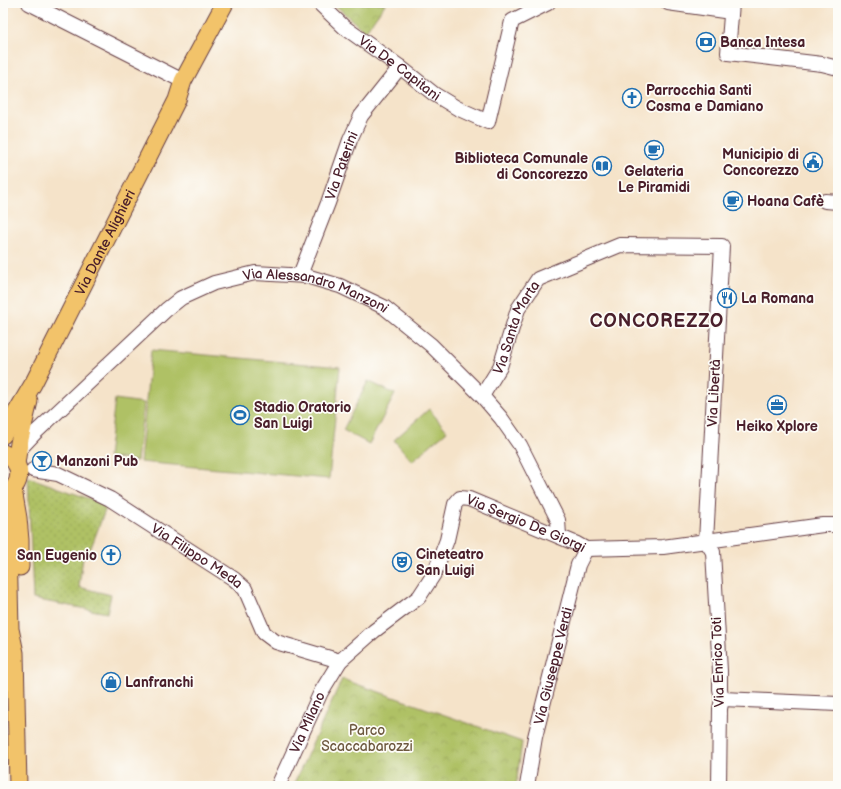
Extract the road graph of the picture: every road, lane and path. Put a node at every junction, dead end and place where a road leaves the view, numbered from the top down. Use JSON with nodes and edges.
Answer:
{"nodes":[{"id":1,"x":29,"y":3,"type":"edge"},
{"id":2,"x":225,"y":3,"type":"edge"},
{"id":3,"x":235,"y":3,"type":"edge"},
{"id":4,"x":319,"y":3,"type":"edge"},
{"id":5,"x":548,"y":3,"type":"edge"},
{"id":6,"x":668,"y":3,"type":"edge"},
{"id":7,"x":731,"y":8,"type":"edge"},
{"id":8,"x":400,"y":67,"type":"junction"},
{"id":9,"x":838,"y":68,"type":"edge"},
{"id":10,"x":183,"y":81,"type":"junction"},
{"id":11,"x":177,"y":100,"type":"junction"},
{"id":12,"x":722,"y":246,"type":"joint"},
{"id":13,"x":300,"y":275,"type":"junction"},
{"id":14,"x":33,"y":384,"type":"junction"},
{"id":15,"x":482,"y":396,"type":"junction"},
{"id":16,"x":3,"y":435,"type":"edge"},
{"id":17,"x":12,"y":456,"type":"edge"},
{"id":18,"x":33,"y":470,"type":"dead end"},
{"id":19,"x":8,"y":492,"type":"edge"},
{"id":20,"x":3,"y":515,"type":"edge"},
{"id":21,"x":838,"y":525,"type":"edge"},
{"id":22,"x":559,"y":536,"type":"junction"},
{"id":23,"x":706,"y":541,"type":"junction"},
{"id":24,"x":586,"y":548,"type":"junction"},
{"id":25,"x":15,"y":653,"type":"junction"},
{"id":26,"x":340,"y":661,"type":"junction"},
{"id":27,"x":722,"y":699,"type":"junction"},
{"id":28,"x":838,"y":704,"type":"edge"},
{"id":29,"x":18,"y":786,"type":"edge"},
{"id":30,"x":278,"y":786,"type":"edge"},
{"id":31,"x":527,"y":786,"type":"edge"},
{"id":32,"x":719,"y":786,"type":"edge"}],
"edges":[{"from":1,"to":10,"type":"street"},
{"from":2,"to":10,"type":"main road","name":"Via Dante Alighieri"},
{"from":3,"to":11,"type":"main road","name":"Via Dante Alighieri"},
{"from":4,"to":8,"type":"street","name":"Via De Capitani"},
{"from":5,"to":8,"type":"street","name":"Via De Capitani"},
{"from":6,"to":7,"type":"street"},
{"from":7,"to":9,"type":"street"},
{"from":8,"to":13,"type":"street","name":"Via Paterini"},
{"from":10,"to":11,"type":"main road","name":"Via Dante Alighieri"},
{"from":11,"to":14,"type":"main road","name":"Via Dante Alighieri"},
{"from":12,"to":15,"type":"street","name":"Via Santa Marta"},
{"from":12,"to":23,"type":"street","name":"Via Libertà"},
{"from":13,"to":15,"type":"street","name":"Via Alessandro Manzoni"},
{"from":13,"to":17,"type":"street","name":"Via Alessandro Manzoni"},
{"from":14,"to":16,"type":"main road","name":"Via Dante Alighieri"},
{"from":14,"to":17,"type":"main road","name":"Via Dante Alighieri"},
{"from":15,"to":22,"type":"street","name":"Via Alessandro Manzoni"},
{"from":17,"to":19,"type":"main road","name":"Via Dante Alighieri"},
{"from":18,"to":26,"type":"street","name":"Via Filippo Meda"},
{"from":19,"to":25,"type":"main road"},
{"from":20,"to":25,"type":"main road"},
{"from":21,"to":23,"type":"street","name":"Via Sergio De Giorgi"},
{"from":22,"to":24,"type":"street","name":"Via Sergio De Giorgi"},
{"from":22,"to":26,"type":"street","name":"Via Sergio De Giorgi"},
{"from":23,"to":24,"type":"street","name":"Via Sergio De Giorgi"},
{"from":23,"to":27,"type":"street","name":"Via Enrico Toti"},
{"from":24,"to":31,"type":"street","name":"Via Giuseppe Verdi"},
{"from":25,"to":29,"type":"main road"},
{"from":26,"to":30,"type":"street","name":"Via Milano"},
{"from":27,"to":28,"type":"street"},
{"from":27,"to":32,"type":"street","name":"Via Enrico Toti"}]}
